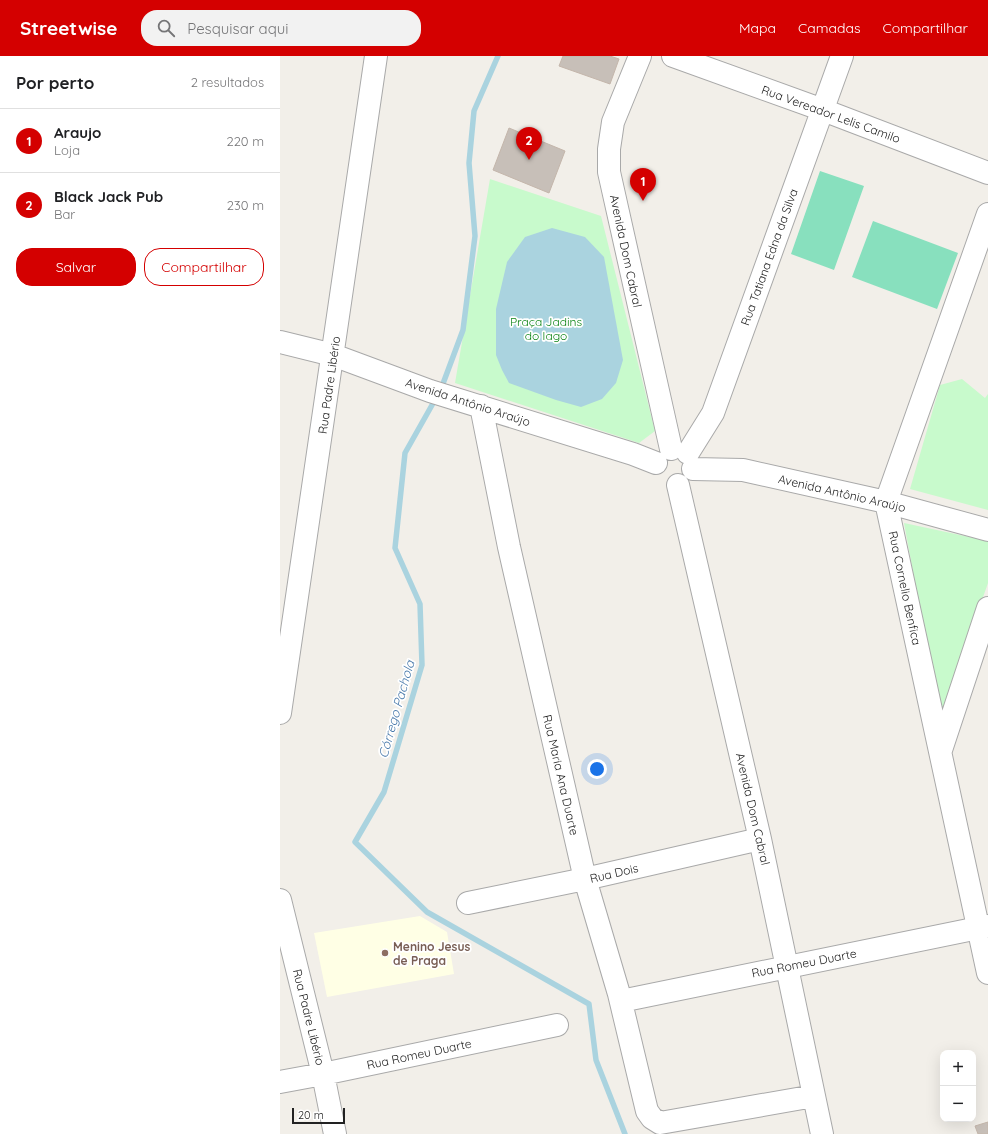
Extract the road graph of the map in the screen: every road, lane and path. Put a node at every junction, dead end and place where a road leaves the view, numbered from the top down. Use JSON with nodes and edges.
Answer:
{"nodes":[{"id":1,"x":376,"y":56,"type":"edge"},
{"id":2,"x":640,"y":56,"type":"edge"},
{"id":3,"x":673,"y":56,"type":"edge"},
{"id":4,"x":842,"y":56,"type":"edge"},
{"id":5,"x":823,"y":110,"type":"junction"},
{"id":6,"x":988,"y":173,"type":"edge"},
{"id":7,"x":988,"y":214,"type":"edge"},
{"id":8,"x":280,"y":342,"type":"edge"},
{"id":9,"x":333,"y":355,"type":"junction"},
{"id":10,"x":481,"y":406,"type":"junction"},
{"id":11,"x":677,"y":459,"type":"junction"},
{"id":12,"x":678,"y":485,"type":"junction"},
{"id":13,"x":886,"y":502,"type":"junction"},
{"id":14,"x":988,"y":530,"type":"edge"},
{"id":15,"x":988,"y":608,"type":"edge"},
{"id":16,"x":280,"y":713,"type":"edge"},
{"id":17,"x":940,"y":751,"type":"junction"},
{"id":18,"x":760,"y":839,"type":"junction"},
{"id":19,"x":585,"y":879,"type":"junction"},
{"id":20,"x":280,"y":900,"type":"edge"},
{"id":21,"x":468,"y":903,"type":"dead end"},
{"id":22,"x":983,"y":927,"type":"edge"},
{"id":23,"x":787,"y":967,"type":"junction"},
{"id":24,"x":988,"y":973,"type":"edge"},
{"id":25,"x":621,"y":1001,"type":"junction"},
{"id":26,"x":557,"y":1025,"type":"dead end"},
{"id":27,"x":323,"y":1074,"type":"junction"},
{"id":28,"x":280,"y":1082,"type":"edge"},
{"id":29,"x":814,"y":1096,"type":"junction"},
{"id":30,"x":335,"y":1134,"type":"edge"},
{"id":31,"x":822,"y":1134,"type":"edge"}],
"edges":[{"from":1,"to":9,"type":"street","name":"Rua Padre Libério"},
{"from":2,"to":11,"type":"street","name":"Avenida Dom Cabral"},
{"from":3,"to":5,"type":"street","name":"Rua Vereador Lelis Camilo"},
{"from":4,"to":5,"type":"street","name":"Rua Tatiana Edna da Silva"},
{"from":5,"to":6,"type":"street","name":"Rua Vereador Lelis Camilo"},
{"from":5,"to":11,"type":"street","name":"Rua Tatiana Edna da Silva"},
{"from":7,"to":13,"type":"street"},
{"from":8,"to":9,"type":"street","name":"Avenida Antônio Araújo"},
{"from":9,"to":10,"type":"street","name":"Avenida Antônio Araújo"},
{"from":9,"to":16,"type":"street","name":"Rua Padre Libério"},
{"from":10,"to":11,"type":"street","name":"Avenida Antônio Araújo"},
{"from":10,"to":19,"type":"street","name":"Rua Maria Ana Duarte"},
{"from":11,"to":12,"type":"street","name":"Rua Tatiana Edna da Silva"},
{"from":11,"to":12,"type":"street","name":"Avenida Dom Cabral"},
{"from":11,"to":13,"type":"street","name":"Avenida Antônio Araújo"},
{"from":12,"to":18,"type":"street","name":"Avenida Dom Cabral"},
{"from":13,"to":14,"type":"street","name":"Avenida Antônio Araújo"},
{"from":13,"to":17,"type":"street","name":"Rua Cornelio Benfica"},
{"from":15,"to":17,"type":"street"},
{"from":17,"to":22,"type":"street","name":"Rua Cornelio Benfica"},
{"from":18,"to":19,"type":"street","name":"Rua Dois"},
{"from":18,"to":23,"type":"street","name":"Avenida Dom Cabral"},
{"from":19,"to":21,"type":"street","name":"Rua Dois"},
{"from":19,"to":25,"type":"street","name":"Rua Maria Ana Duarte"},
{"from":20,"to":27,"type":"street","name":"Rua Padre Libério"},
{"from":22,"to":23,"type":"street","name":"Rua Romeu Duarte"},
{"from":22,"to":24,"type":"street","name":"Rua Cornelio Benfica"},
{"from":23,"to":25,"type":"street","name":"Rua Romeu Duarte"},
{"from":23,"to":29,"type":"street","name":"Avenida Dom Cabral"},
{"from":25,"to":29,"type":"street","name":"Rua Maria Ana Duarte"},
{"from":26,"to":27,"type":"street","name":"Rua Romeu Duarte"},
{"from":27,"to":28,"type":"street","name":"Rua Romeu Duarte"},
{"from":27,"to":30,"type":"street","name":"Rua Padre Libério"},
{"from":29,"to":31,"type":"street","name":"Avenida Dom Cabral"}]}
